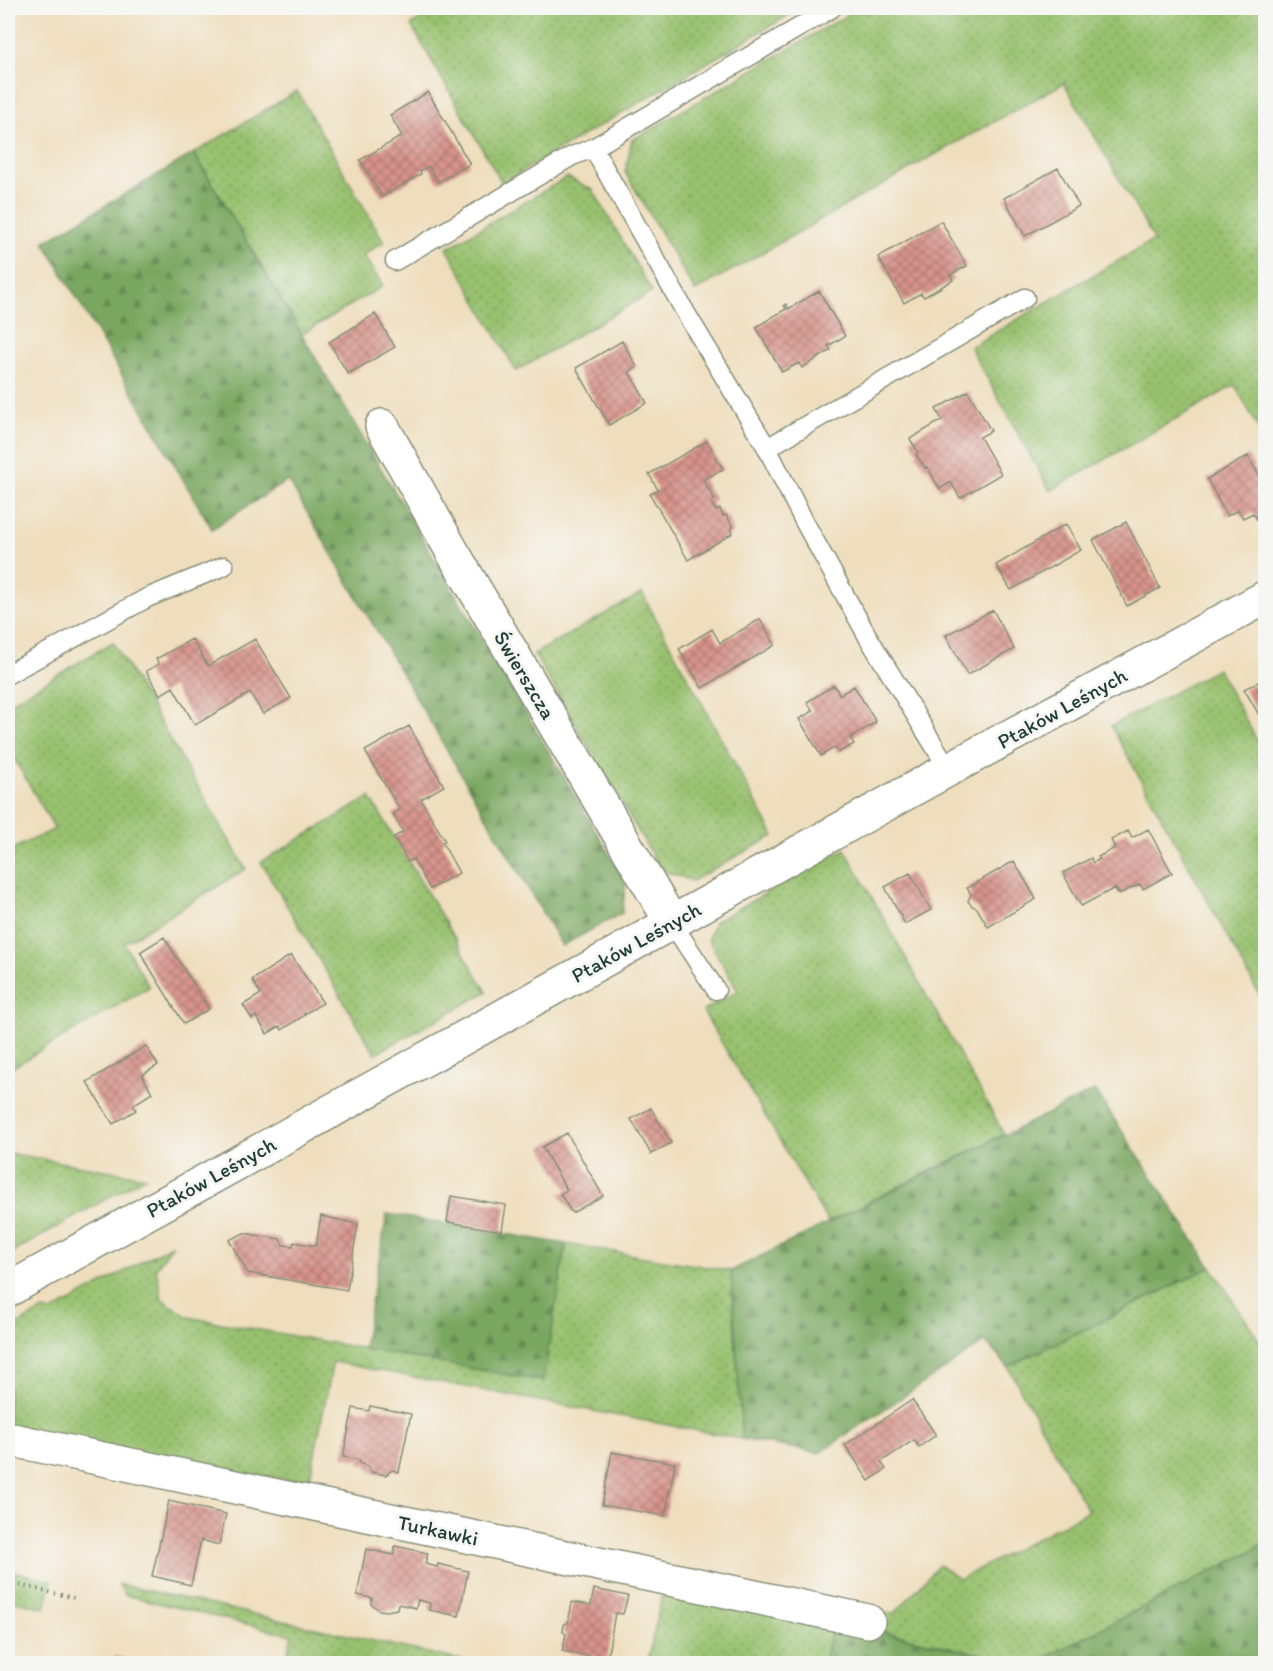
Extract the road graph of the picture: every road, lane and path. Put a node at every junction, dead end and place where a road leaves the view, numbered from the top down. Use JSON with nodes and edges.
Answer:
{"nodes":[{"id":1,"x":832,"y":8,"type":"edge"},
{"id":2,"x":593,"y":147,"type":"junction"},
{"id":3,"x":394,"y":261,"type":"dead end"},
{"id":4,"x":1024,"y":298,"type":"dead end"},
{"id":5,"x":382,"y":426,"type":"dead end"},
{"id":6,"x":767,"y":448,"type":"junction"},
{"id":7,"x":224,"y":566,"type":"dead end"},
{"id":8,"x":1266,"y":597,"type":"edge"},
{"id":9,"x":8,"y":674,"type":"edge"},
{"id":10,"x":949,"y":770,"type":"junction"},
{"id":11,"x":672,"y":922,"type":"junction"},
{"id":12,"x":716,"y":990,"type":"dead end"},
{"id":13,"x":8,"y":1290,"type":"edge"},
{"id":14,"x":8,"y":1439,"type":"edge"},
{"id":15,"x":8,"y":1582,"type":"edge"},
{"id":16,"x":78,"y":1599,"type":"dead end"},
{"id":17,"x":868,"y":1621,"type":"dead end"}],
"edges":[{"from":1,"to":2,"type":"lane"},
{"from":2,"to":3,"type":"lane"},
{"from":2,"to":6,"type":"lane"},
{"from":4,"to":6,"type":"lane"},
{"from":5,"to":11,"type":"street","name":"Świerszcza"},
{"from":6,"to":10,"type":"lane"},
{"from":7,"to":9,"type":"lane"},
{"from":8,"to":10,"type":"street","name":"Ptaków Leśnych"},
{"from":10,"to":11,"type":"street","name":"Ptaków Leśnych"},
{"from":11,"to":12,"type":"lane"},
{"from":11,"to":13,"type":"street","name":"Ptaków Leśnych"},
{"from":14,"to":17,"type":"street","name":"Turkawki"},
{"from":15,"to":16,"type":"path"}]}
